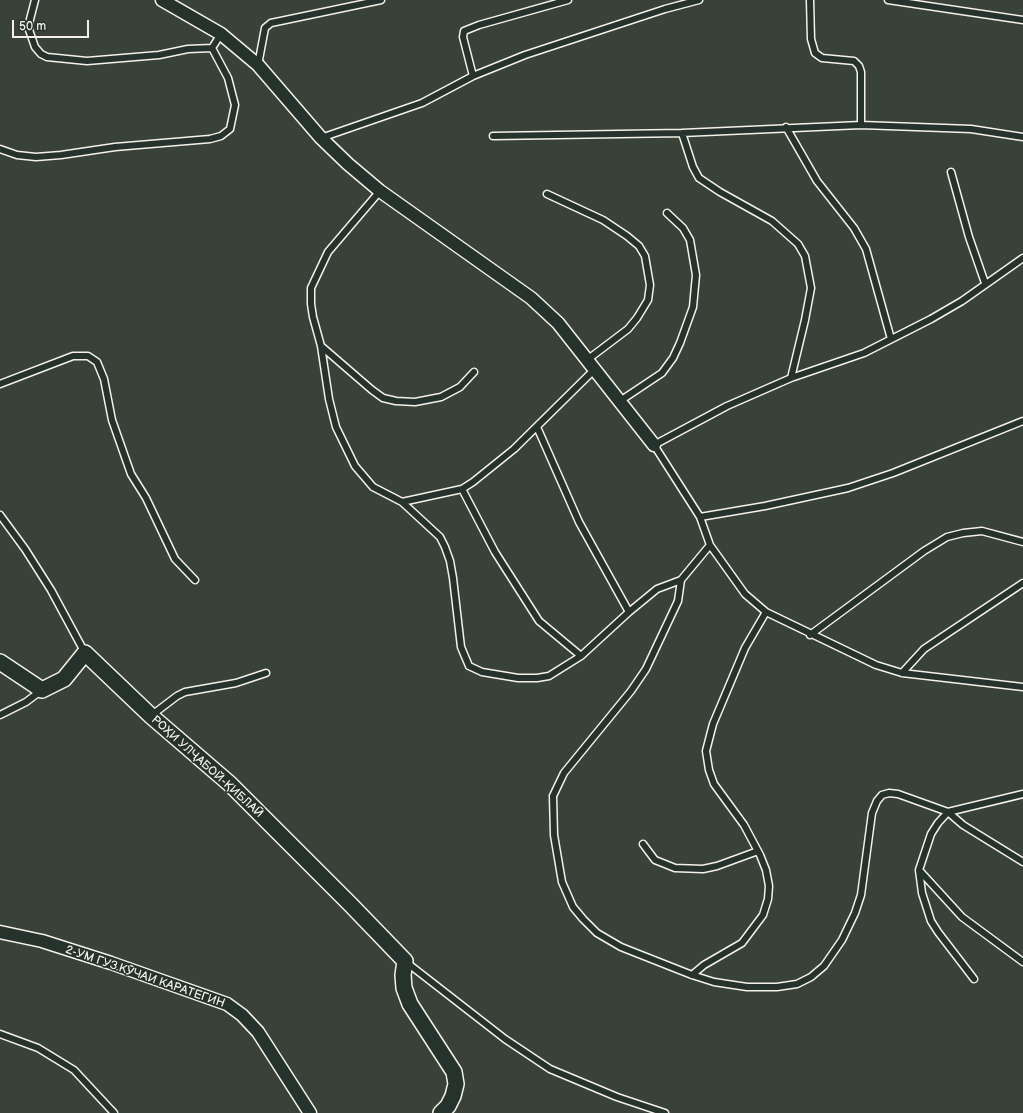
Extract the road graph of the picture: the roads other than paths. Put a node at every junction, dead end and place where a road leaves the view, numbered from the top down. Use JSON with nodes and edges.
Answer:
{"nodes":[{"id":1,"x":35,"y":0,"type":"edge"},
{"id":2,"x":162,"y":0,"type":"edge"},
{"id":3,"x":381,"y":0,"type":"edge"},
{"id":4,"x":568,"y":0,"type":"edge"},
{"id":5,"x":699,"y":0,"type":"edge"},
{"id":6,"x":810,"y":0,"type":"edge"},
{"id":7,"x":888,"y":0,"type":"edge"},
{"id":8,"x":1023,"y":20,"type":"edge"},
{"id":9,"x":221,"y":34,"type":"junction"},
{"id":10,"x":212,"y":48,"type":"junction"},
{"id":11,"x":258,"y":64,"type":"junction"},
{"id":12,"x":473,"y":76,"type":"junction"},
{"id":13,"x":861,"y":125,"type":"junction"},
{"id":14,"x":786,"y":127,"type":"junction"},
{"id":15,"x":682,"y":132,"type":"junction"},
{"id":16,"x":493,"y":136,"type":"dead end"},
{"id":17,"x":1023,"y":137,"type":"edge"},
{"id":18,"x":322,"y":138,"type":"junction"},
{"id":19,"x":0,"y":149,"type":"edge"},
{"id":20,"x":951,"y":172,"type":"dead end"},
{"id":21,"x":380,"y":191,"type":"junction"},
{"id":22,"x":547,"y":194,"type":"dead end"},
{"id":23,"x":667,"y":213,"type":"dead end"},
{"id":24,"x":1023,"y":258,"type":"edge"},
{"id":25,"x":985,"y":283,"type":"junction"},
{"id":26,"x":891,"y":339,"type":"junction"},
{"id":27,"x":320,"y":346,"type":"junction"},
{"id":28,"x":591,"y":365,"type":"junction"},
{"id":29,"x":474,"y":372,"type":"dead end"},
{"id":30,"x":791,"y":378,"type":"junction"},
{"id":31,"x":0,"y":384,"type":"edge"},
{"id":32,"x":620,"y":401,"type":"junction"},
{"id":33,"x":1023,"y":421,"type":"edge"},
{"id":34,"x":537,"y":427,"type":"junction"},
{"id":35,"x":654,"y":446,"type":"junction"},
{"id":36,"x":462,"y":489,"type":"junction"},
{"id":37,"x":402,"y":502,"type":"junction"},
{"id":38,"x":0,"y":516,"type":"edge"},
{"id":39,"x":700,"y":517,"type":"junction"},
{"id":40,"x":1023,"y":542,"type":"edge"},
{"id":41,"x":710,"y":545,"type":"junction"},
{"id":42,"x":195,"y":580,"type":"dead end"},
{"id":43,"x":680,"y":580,"type":"junction"},
{"id":44,"x":1023,"y":583,"type":"edge"},
{"id":45,"x":629,"y":612,"type":"junction"},
{"id":46,"x":766,"y":612,"type":"junction"},
{"id":47,"x":810,"y":635,"type":"junction"},
{"id":48,"x":85,"y":653,"type":"junction"},
{"id":49,"x":581,"y":656,"type":"junction"},
{"id":50,"x":0,"y":662,"type":"edge"},
{"id":51,"x":266,"y":673,"type":"dead end"},
{"id":52,"x":902,"y":673,"type":"junction"},
{"id":53,"x":1023,"y":686,"type":"edge"},
{"id":54,"x":42,"y":690,"type":"junction"},
{"id":55,"x":0,"y":715,"type":"edge"},
{"id":56,"x":151,"y":716,"type":"junction"},
{"id":57,"x":1023,"y":794,"type":"edge"},
{"id":58,"x":948,"y":812,"type":"junction"},
{"id":59,"x":643,"y":844,"type":"dead end"},
{"id":60,"x":758,"y":851,"type":"junction"},
{"id":61,"x":1023,"y":862,"type":"edge"},
{"id":62,"x":919,"y":870,"type":"junction"},
{"id":63,"x":0,"y":932,"type":"edge"},
{"id":64,"x":405,"y":961,"type":"junction"},
{"id":65,"x":1023,"y":962,"type":"edge"},
{"id":66,"x":692,"y":975,"type":"junction"},
{"id":67,"x":974,"y":979,"type":"dead end"},
{"id":68,"x":0,"y":1034,"type":"edge"},
{"id":69,"x":114,"y":1113,"type":"edge"},
{"id":70,"x":310,"y":1113,"type":"edge"},
{"id":71,"x":441,"y":1113,"type":"edge"},
{"id":72,"x":664,"y":1113,"type":"edge"}],
"edges":[{"from":1,"to":10,"type":"lane"},
{"from":2,"to":9,"type":"street"},
{"from":3,"to":11,"type":"lane"},
{"from":4,"to":12,"type":"lane"},
{"from":5,"to":12,"type":"lane"},
{"from":6,"to":13,"type":"lane"},
{"from":7,"to":8,"type":"lane"},
{"from":9,"to":10,"type":"lane"},
{"from":9,"to":11,"type":"street"},
{"from":10,"to":19,"type":"lane"},
{"from":11,"to":18,"type":"street"},
{"from":12,"to":18,"type":"lane"},
{"from":13,"to":14,"type":"lane"},
{"from":13,"to":17,"type":"lane"},
{"from":14,"to":15,"type":"lane"},
{"from":14,"to":26,"type":"lane"},
{"from":15,"to":16,"type":"lane"},
{"from":15,"to":30,"type":"lane"},
{"from":18,"to":21,"type":"street"},
{"from":20,"to":25,"type":"lane"},
{"from":21,"to":27,"type":"lane"},
{"from":21,"to":28,"type":"street"},
{"from":22,"to":28,"type":"lane"},
{"from":23,"to":32,"type":"lane"},
{"from":24,"to":25,"type":"lane"},
{"from":25,"to":26,"type":"lane"},
{"from":26,"to":30,"type":"lane"},
{"from":27,"to":29,"type":"lane"},
{"from":27,"to":37,"type":"lane"},
{"from":28,"to":32,"type":"street"},
{"from":28,"to":34,"type":"lane"},
{"from":30,"to":35,"type":"lane"},
{"from":31,"to":42,"type":"lane"},
{"from":32,"to":35,"type":"street"},
{"from":33,"to":39,"type":"lane"},
{"from":34,"to":36,"type":"lane"},
{"from":34,"to":45,"type":"lane"},
{"from":35,"to":39,"type":"lane"},
{"from":36,"to":37,"type":"lane"},
{"from":36,"to":49,"type":"lane"},
{"from":37,"to":49,"type":"lane"},
{"from":38,"to":48,"type":"lane"},
{"from":39,"to":41,"type":"lane"},
{"from":40,"to":47,"type":"lane"},
{"from":41,"to":43,"type":"lane"},
{"from":41,"to":46,"type":"lane"},
{"from":43,"to":45,"type":"lane"},
{"from":43,"to":66,"type":"lane"},
{"from":44,"to":52,"type":"lane"},
{"from":45,"to":49,"type":"lane"},
{"from":46,"to":47,"type":"lane"},
{"from":46,"to":60,"type":"lane"},
{"from":47,"to":52,"type":"lane"},
{"from":48,"to":54,"type":"street"},
{"from":48,"to":56,"type":"street","name":"РОҲИ УЛҶАБОЙ-ҚИБЛАӢ"},
{"from":50,"to":54,"type":"street"},
{"from":51,"to":56,"type":"lane"},
{"from":52,"to":53,"type":"lane"},
{"from":54,"to":55,"type":"lane"},
{"from":56,"to":64,"type":"street","name":"РОҲИ УЛҶАБОЙ-ҚИБЛАӢ"},
{"from":57,"to":58,"type":"lane"},
{"from":58,"to":61,"type":"lane"},
{"from":58,"to":62,"type":"lane"},
{"from":58,"to":66,"type":"lane"},
{"from":59,"to":60,"type":"lane"},
{"from":60,"to":66,"type":"lane"},
{"from":62,"to":65,"type":"lane"},
{"from":62,"to":67,"type":"lane"},
{"from":63,"to":70,"type":"street","name":"2-УМ ГУЗ.КӮЧАИ КАРАТЕГИН"},
{"from":64,"to":71,"type":"street"},
{"from":64,"to":72,"type":"lane"},
{"from":68,"to":69,"type":"lane"}]}
